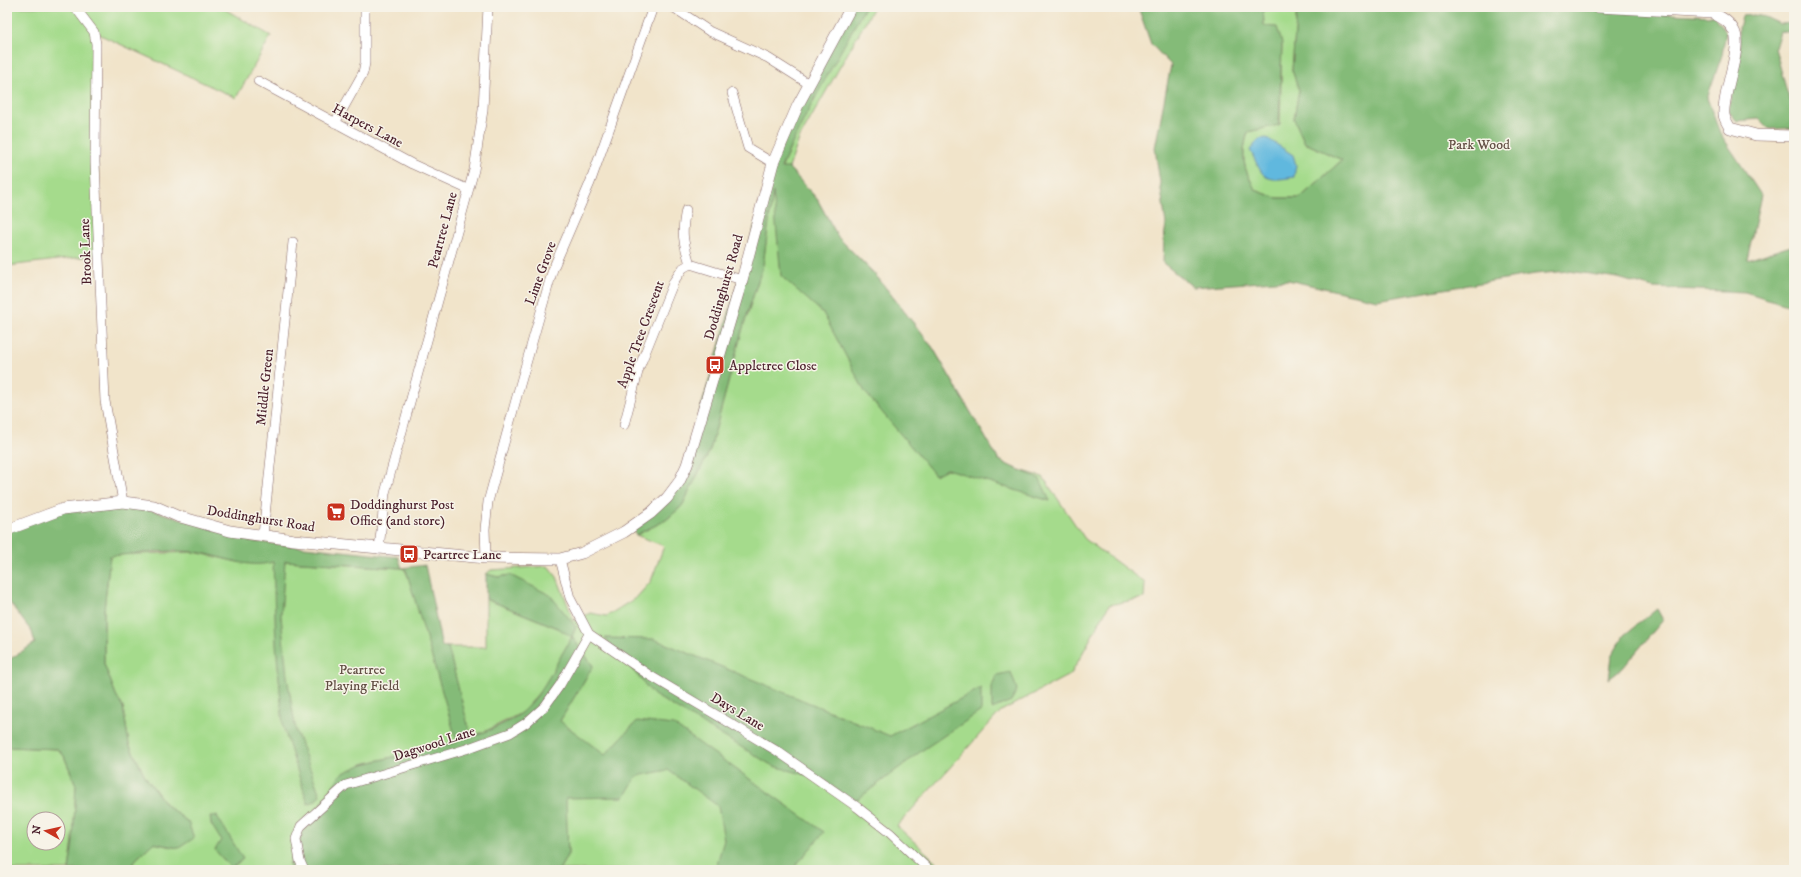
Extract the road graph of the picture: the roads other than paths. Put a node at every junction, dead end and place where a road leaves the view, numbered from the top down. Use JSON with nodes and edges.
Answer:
{"nodes":[{"id":1,"x":75,"y":7,"type":"edge"},
{"id":2,"x":365,"y":7,"type":"edge"},
{"id":3,"x":488,"y":7,"type":"edge"},
{"id":4,"x":653,"y":7,"type":"edge"},
{"id":5,"x":674,"y":7,"type":"edge"},
{"id":6,"x":851,"y":7,"type":"edge"},
{"id":7,"x":1597,"y":7,"type":"edge"},
{"id":8,"x":258,"y":81,"type":"dead end"},
{"id":9,"x":809,"y":84,"type":"junction"},
{"id":10,"x":732,"y":93,"type":"dead end"},
{"id":11,"x":335,"y":123,"type":"junction"},
{"id":12,"x":1794,"y":136,"type":"edge"},
{"id":13,"x":773,"y":163,"type":"junction"},
{"id":14,"x":467,"y":189,"type":"junction"},
{"id":15,"x":686,"y":210,"type":"dead end"},
{"id":16,"x":293,"y":242,"type":"dead end"},
{"id":17,"x":690,"y":264,"type":"junction"},
{"id":18,"x":742,"y":280,"type":"junction"},
{"id":19,"x":624,"y":425,"type":"dead end"},
{"id":20,"x":123,"y":502,"type":"junction"},
{"id":21,"x":7,"y":530,"type":"edge"},
{"id":22,"x":263,"y":535,"type":"junction"},
{"id":23,"x":379,"y":549,"type":"junction"},
{"id":24,"x":486,"y":558,"type":"junction"},
{"id":25,"x":560,"y":559,"type":"junction"},
{"id":26,"x":590,"y":634,"type":"junction"},
{"id":27,"x":304,"y":870,"type":"edge"},
{"id":28,"x":929,"y":870,"type":"edge"}],
"edges":[{"from":1,"to":20,"type":"street","name":"Brook Lane"},
{"from":2,"to":11,"type":"street"},
{"from":3,"to":14,"type":"street","name":"Peartree Lane"},
{"from":4,"to":24,"type":"street","name":"Lime Grove"},
{"from":5,"to":9,"type":"street"},
{"from":6,"to":9,"type":"street","name":"Doddinghurst Road"},
{"from":7,"to":12,"type":"street"},
{"from":8,"to":11,"type":"street","name":"Harpers Lane"},
{"from":9,"to":13,"type":"street","name":"Doddinghurst Road"},
{"from":10,"to":13,"type":"street"},
{"from":11,"to":14,"type":"street","name":"Harpers Lane"},
{"from":13,"to":18,"type":"street","name":"Doddinghurst Road"},
{"from":14,"to":23,"type":"street","name":"Peartree Lane"},
{"from":15,"to":17,"type":"street"},
{"from":16,"to":22,"type":"street","name":"Middle Green"},
{"from":17,"to":18,"type":"street"},
{"from":17,"to":19,"type":"street","name":"Apple Tree Crescent"},
{"from":18,"to":25,"type":"street","name":"Doddinghurst Road"},
{"from":20,"to":21,"type":"street","name":"Doddinghurst Road"},
{"from":20,"to":22,"type":"street","name":"Doddinghurst Road"},
{"from":22,"to":23,"type":"street","name":"Doddinghurst Road"},
{"from":23,"to":24,"type":"street","name":"Doddinghurst Road"},
{"from":24,"to":25,"type":"street","name":"Doddinghurst Road"},
{"from":25,"to":26,"type":"street","name":"Days Lane"},
{"from":26,"to":27,"type":"street","name":"Dagwood Lane"},
{"from":26,"to":28,"type":"street","name":"Days Lane"}]}
